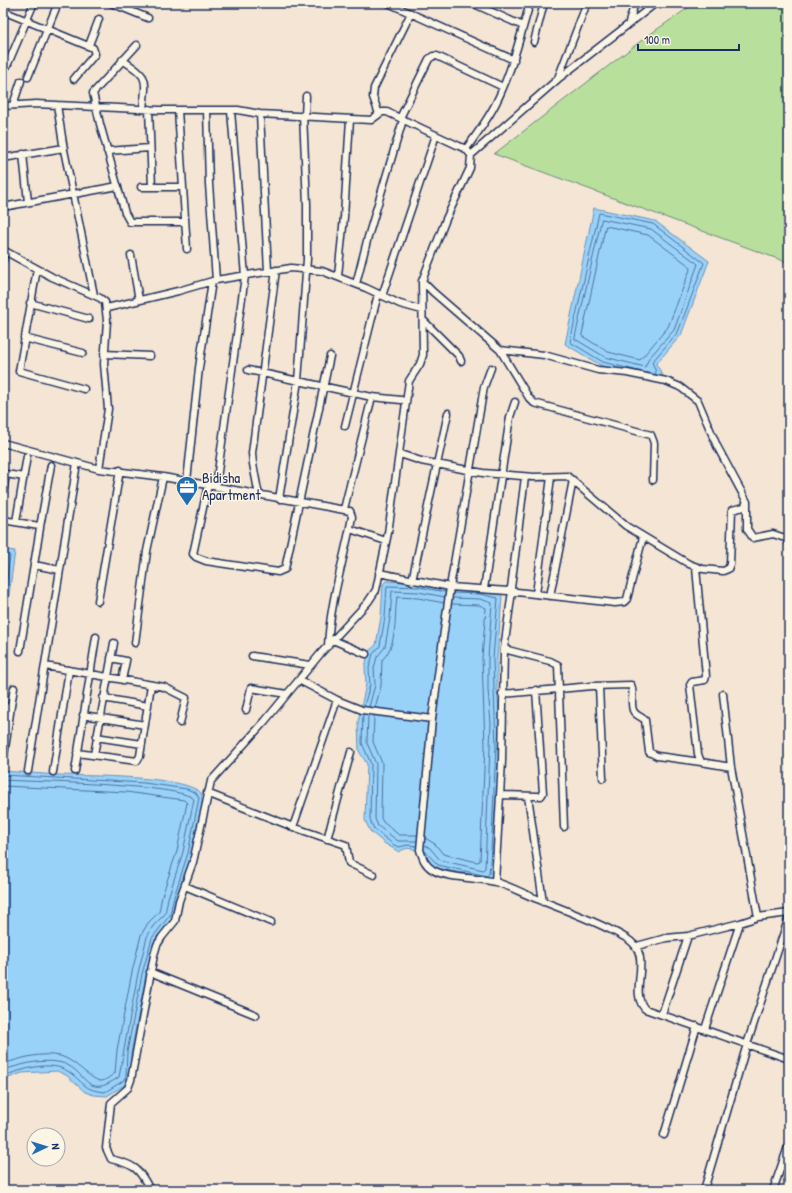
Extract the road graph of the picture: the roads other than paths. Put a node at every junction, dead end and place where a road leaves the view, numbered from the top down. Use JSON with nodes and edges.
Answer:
{"nodes":[{"id":1,"x":34,"y":3,"type":"edge"},
{"id":2,"x":58,"y":3,"type":"edge"},
{"id":3,"x":111,"y":3,"type":"edge"},
{"id":4,"x":388,"y":3,"type":"edge"},
{"id":5,"x":472,"y":3,"type":"edge"},
{"id":6,"x":531,"y":3,"type":"edge"},
{"id":7,"x":587,"y":3,"type":"edge"},
{"id":8,"x":635,"y":3,"type":"edge"},
{"id":9,"x":656,"y":3,"type":"edge"},
{"id":10,"x":543,"y":5,"type":"edge"},
{"id":11,"x":3,"y":11,"type":"edge"},
{"id":12,"x":411,"y":13,"type":"junction"},
{"id":13,"x":148,"y":18,"type":"dead end"},
{"id":14,"x":99,"y":19,"type":"dead end"},
{"id":15,"x":27,"y":20,"type":"junction"},
{"id":16,"x":629,"y":23,"type":"junction"},
{"id":17,"x":523,"y":26,"type":"junction"},
{"id":18,"x":47,"y":28,"type":"junction"},
{"id":19,"x":534,"y":42,"type":"dead end"},
{"id":20,"x":88,"y":45,"type":"junction"},
{"id":21,"x":137,"y":45,"type":"dead end"},
{"id":22,"x":122,"y":60,"type":"junction"},
{"id":23,"x":514,"y":60,"type":"junction"},
{"id":24,"x":7,"y":66,"type":"dead end"},
{"id":25,"x":28,"y":77,"type":"dead end"},
{"id":26,"x":74,"y":79,"type":"dead end"},
{"id":27,"x":558,"y":79,"type":"junction"},
{"id":28,"x":21,"y":81,"type":"dead end"},
{"id":29,"x":503,"y":87,"type":"junction"},
{"id":30,"x":306,"y":96,"type":"dead end"},
{"id":31,"x":13,"y":105,"type":"junction"},
{"id":32,"x":57,"y":105,"type":"junction"},
{"id":33,"x":3,"y":106,"type":"edge"},
{"id":34,"x":96,"y":106,"type":"junction"},
{"id":35,"x":146,"y":109,"type":"junction"},
{"id":36,"x":178,"y":110,"type":"junction"},
{"id":37,"x":207,"y":110,"type":"junction"},
{"id":38,"x":231,"y":110,"type":"junction"},
{"id":39,"x":260,"y":114,"type":"junction"},
{"id":40,"x":379,"y":114,"type":"junction"},
{"id":41,"x":304,"y":115,"type":"junction"},
{"id":42,"x":350,"y":119,"type":"junction"},
{"id":43,"x":402,"y":119,"type":"junction"},
{"id":44,"x":436,"y":135,"type":"junction"},
{"id":45,"x":64,"y":148,"type":"junction"},
{"id":46,"x":150,"y":148,"type":"junction"},
{"id":47,"x":466,"y":149,"type":"junction"},
{"id":48,"x":108,"y":151,"type":"junction"},
{"id":49,"x":23,"y":154,"type":"junction"},
{"id":50,"x":471,"y":156,"type":"junction"},
{"id":51,"x":3,"y":158,"type":"edge"},
{"id":52,"x":118,"y":186,"type":"junction"},
{"id":53,"x":141,"y":187,"type":"dead end"},
{"id":54,"x":152,"y":187,"type":"junction"},
{"id":55,"x":183,"y":187,"type":"junction"},
{"id":56,"x":74,"y":195,"type":"junction"},
{"id":57,"x":28,"y":202,"type":"junction"},
{"id":58,"x":3,"y":207,"type":"edge"},
{"id":59,"x":185,"y":222,"type":"junction"},
{"id":60,"x":187,"y":248,"type":"dead end"},
{"id":61,"x":3,"y":251,"type":"edge"},
{"id":62,"x":131,"y":255,"type":"dead end"},
{"id":63,"x":3,"y":260,"type":"edge"},
{"id":64,"x":306,"y":268,"type":"junction"},
{"id":65,"x":37,"y":269,"type":"junction"},
{"id":66,"x":276,"y":270,"type":"junction"},
{"id":67,"x":268,"y":271,"type":"junction"},
{"id":68,"x":244,"y":276,"type":"junction"},
{"id":69,"x":338,"y":276,"type":"junction"},
{"id":70,"x":214,"y":280,"type":"junction"},
{"id":71,"x":422,"y":280,"type":"junction"},
{"id":72,"x":356,"y":284,"type":"junction"},
{"id":73,"x":94,"y":295,"type":"junction"},
{"id":74,"x":380,"y":295,"type":"junction"},
{"id":75,"x":139,"y":300,"type":"junction"},
{"id":76,"x":30,"y":302,"type":"junction"},
{"id":77,"x":107,"y":308,"type":"junction"},
{"id":78,"x":422,"y":310,"type":"junction"},
{"id":79,"x":89,"y":319,"type":"dead end"},
{"id":80,"x":424,"y":321,"type":"junction"},
{"id":81,"x":24,"y":338,"type":"junction"},
{"id":82,"x":500,"y":350,"type":"junction"},
{"id":83,"x":83,"y":353,"type":"dead end"},
{"id":84,"x":104,"y":354,"type":"junction"},
{"id":85,"x":150,"y":356,"type":"dead end"},
{"id":86,"x":330,"y":356,"type":"dead end"},
{"id":87,"x":461,"y":362,"type":"dead end"},
{"id":88,"x":491,"y":368,"type":"dead end"},
{"id":89,"x":248,"y":370,"type":"dead end"},
{"id":90,"x":263,"y":372,"type":"junction"},
{"id":91,"x":298,"y":381,"type":"junction"},
{"id":92,"x":324,"y":388,"type":"junction"},
{"id":93,"x":84,"y":389,"type":"dead end"},
{"id":94,"x":353,"y":393,"type":"junction"},
{"id":95,"x":372,"y":397,"type":"junction"},
{"id":96,"x":402,"y":400,"type":"dead end"},
{"id":97,"x":515,"y":402,"type":"dead end"},
{"id":98,"x":448,"y":413,"type":"dead end"},
{"id":99,"x":345,"y":426,"type":"dead end"},
{"id":100,"x":3,"y":443,"type":"edge"},
{"id":101,"x":400,"y":454,"type":"junction"},
{"id":102,"x":27,"y":456,"type":"dead end"},
{"id":103,"x":76,"y":463,"type":"junction"},
{"id":104,"x":438,"y":464,"type":"junction"},
{"id":105,"x":51,"y":465,"type":"dead end"},
{"id":106,"x":99,"y":469,"type":"junction"},
{"id":107,"x":120,"y":470,"type":"junction"},
{"id":108,"x":470,"y":470,"type":"junction"},
{"id":109,"x":500,"y":475,"type":"junction"},
{"id":110,"x":164,"y":476,"type":"junction"},
{"id":111,"x":525,"y":476,"type":"junction"},
{"id":112,"x":24,"y":477,"type":"junction"},
{"id":113,"x":551,"y":477,"type":"junction"},
{"id":114,"x":573,"y":480,"type":"junction"},
{"id":115,"x":653,"y":480,"type":"dead end"},
{"id":116,"x":187,"y":481,"type":"junction"},
{"id":117,"x":208,"y":485,"type":"junction"},
{"id":118,"x":216,"y":486,"type":"junction"},
{"id":119,"x":3,"y":493,"type":"edge"},
{"id":120,"x":259,"y":496,"type":"junction"},
{"id":121,"x":279,"y":499,"type":"junction"},
{"id":122,"x":747,"y":502,"type":"junction"},
{"id":123,"x":298,"y":503,"type":"junction"},
{"id":124,"x":344,"y":509,"type":"junction"},
{"id":125,"x":3,"y":520,"type":"edge"},
{"id":126,"x":16,"y":522,"type":"junction"},
{"id":127,"x":40,"y":527,"type":"junction"},
{"id":128,"x":350,"y":529,"type":"junction"},
{"id":129,"x":643,"y":537,"type":"junction"},
{"id":130,"x":386,"y":541,"type":"junction"},
{"id":131,"x":789,"y":543,"type":"edge"},
{"id":132,"x":34,"y":565,"type":"junction"},
{"id":133,"x":696,"y":568,"type":"junction"},
{"id":134,"x":60,"y":570,"type":"junction"},
{"id":135,"x":379,"y":573,"type":"junction"},
{"id":136,"x":412,"y":581,"type":"junction"},
{"id":137,"x":450,"y":587,"type":"junction"},
{"id":138,"x":484,"y":589,"type":"junction"},
{"id":139,"x":510,"y":591,"type":"junction"},
{"id":140,"x":536,"y":594,"type":"junction"},
{"id":141,"x":550,"y":596,"type":"junction"},
{"id":142,"x":98,"y":601,"type":"dead end"},
{"id":143,"x":96,"y":637,"type":"dead end"},
{"id":144,"x":333,"y":640,"type":"junction"},
{"id":145,"x":114,"y":642,"type":"dead end"},
{"id":146,"x":135,"y":643,"type":"dead end"},
{"id":147,"x":328,"y":646,"type":"junction"},
{"id":148,"x":504,"y":649,"type":"junction"},
{"id":149,"x":20,"y":651,"type":"dead end"},
{"id":150,"x":366,"y":654,"type":"dead end"},
{"id":151,"x":252,"y":656,"type":"dead end"},
{"id":152,"x":111,"y":658,"type":"junction"},
{"id":153,"x":310,"y":665,"type":"junction"},
{"id":154,"x":45,"y":666,"type":"junction"},
{"id":155,"x":69,"y":670,"type":"junction"},
{"id":156,"x":90,"y":674,"type":"junction"},
{"id":157,"x":107,"y":677,"type":"junction"},
{"id":158,"x":122,"y":680,"type":"junction"},
{"id":159,"x":299,"y":680,"type":"junction"},
{"id":160,"x":151,"y":685,"type":"junction"},
{"id":161,"x":599,"y":686,"type":"junction"},
{"id":162,"x":14,"y":688,"type":"dead end"},
{"id":163,"x":559,"y":689,"type":"junction"},
{"id":164,"x":536,"y":690,"type":"junction"},
{"id":165,"x":287,"y":694,"type":"junction"},
{"id":166,"x":502,"y":694,"type":"junction"},
{"id":167,"x":723,"y":694,"type":"dead end"},
{"id":168,"x":103,"y":698,"type":"junction"},
{"id":169,"x":337,"y":700,"type":"junction"},
{"id":170,"x":11,"y":706,"type":"junction"},
{"id":171,"x":148,"y":706,"type":"junction"},
{"id":172,"x":3,"y":710,"type":"edge"},
{"id":173,"x":246,"y":710,"type":"dead end"},
{"id":174,"x":83,"y":715,"type":"junction"},
{"id":175,"x":100,"y":717,"type":"junction"},
{"id":176,"x":432,"y":719,"type":"junction"},
{"id":177,"x":180,"y":723,"type":"dead end"},
{"id":178,"x":145,"y":725,"type":"junction"},
{"id":179,"x":96,"y":737,"type":"junction"},
{"id":180,"x":142,"y":744,"type":"junction"},
{"id":181,"x":351,"y":752,"type":"dead end"},
{"id":182,"x":77,"y":753,"type":"junction"},
{"id":183,"x":94,"y":755,"type":"junction"},
{"id":184,"x":701,"y":762,"type":"junction"},
{"id":185,"x":3,"y":763,"type":"edge"},
{"id":186,"x":731,"y":767,"type":"junction"},
{"id":187,"x":28,"y":771,"type":"dead end"},
{"id":188,"x":74,"y":771,"type":"dead end"},
{"id":189,"x":53,"y":772,"type":"dead end"},
{"id":190,"x":603,"y":778,"type":"dead end"},
{"id":191,"x":207,"y":793,"type":"junction"},
{"id":192,"x":500,"y":795,"type":"junction"},
{"id":193,"x":528,"y":796,"type":"junction"},
{"id":194,"x":293,"y":827,"type":"junction"},
{"id":195,"x":564,"y":827,"type":"dead end"},
{"id":196,"x":327,"y":839,"type":"junction"},
{"id":197,"x":374,"y":875,"type":"dead end"},
{"id":198,"x":495,"y":882,"type":"junction"},
{"id":199,"x":185,"y":886,"type":"junction"},
{"id":200,"x":543,"y":902,"type":"junction"},
{"id":201,"x":789,"y":913,"type":"edge"},
{"id":202,"x":758,"y":917,"type":"junction"},
{"id":203,"x":789,"y":918,"type":"edge"},
{"id":204,"x":271,"y":922,"type":"dead end"},
{"id":205,"x":740,"y":923,"type":"junction"},
{"id":206,"x":688,"y":936,"type":"junction"},
{"id":207,"x":637,"y":946,"type":"junction"},
{"id":208,"x":150,"y":972,"type":"junction"},
{"id":209,"x":662,"y":1014,"type":"junction"},
{"id":210,"x":256,"y":1015,"type":"dead end"},
{"id":211,"x":697,"y":1026,"type":"junction"},
{"id":212,"x":704,"y":1029,"type":"junction"},
{"id":213,"x":747,"y":1044,"type":"junction"},
{"id":214,"x":789,"y":1059,"type":"edge"},
{"id":215,"x":664,"y":1135,"type":"dead end"},
{"id":216,"x":789,"y":1146,"type":"edge"},
{"id":217,"x":150,"y":1190,"type":"edge"},
{"id":218,"x":704,"y":1190,"type":"edge"},
{"id":219,"x":773,"y":1190,"type":"edge"}],
"edges":[{"from":1,"to":15,"type":"street"},
{"from":2,"to":18,"type":"street"},
{"from":3,"to":13,"type":"street"},
{"from":4,"to":12,"type":"street"},
{"from":5,"to":17,"type":"street"},
{"from":6,"to":10,"type":"street"},
{"from":6,"to":17,"type":"street"},
{"from":7,"to":27,"type":"street"},
{"from":8,"to":16,"type":"street"},
{"from":9,"to":16,"type":"street"},
{"from":10,"to":19,"type":"street"},
{"from":11,"to":15,"type":"street"},
{"from":12,"to":23,"type":"street"},
{"from":12,"to":40,"type":"street"},
{"from":14,"to":20,"type":"street"},
{"from":15,"to":18,"type":"street"},
{"from":15,"to":24,"type":"street"},
{"from":16,"to":27,"type":"street"},
{"from":17,"to":23,"type":"street"},
{"from":18,"to":20,"type":"street"},
{"from":18,"to":25,"type":"street"},
{"from":20,"to":26,"type":"street"},
{"from":21,"to":22,"type":"street"},
{"from":22,"to":34,"type":"street"},
{"from":22,"to":35,"type":"street"},
{"from":23,"to":29,"type":"street"},
{"from":27,"to":50,"type":"street"},
{"from":28,"to":31,"type":"street"},
{"from":29,"to":43,"type":"street"},
{"from":29,"to":47,"type":"street"},
{"from":30,"to":41,"type":"street"},
{"from":31,"to":32,"type":"street"},
{"from":31,"to":33,"type":"street"},
{"from":32,"to":34,"type":"street"},
{"from":32,"to":45,"type":"street"},
{"from":34,"to":35,"type":"street"},
{"from":34,"to":48,"type":"street"},
{"from":35,"to":36,"type":"street"},
{"from":35,"to":46,"type":"street"},
{"from":36,"to":37,"type":"street"},
{"from":36,"to":55,"type":"street"},
{"from":37,"to":38,"type":"street"},
{"from":37,"to":70,"type":"street"},
{"from":38,"to":39,"type":"street"},
{"from":38,"to":68,"type":"street"},
{"from":39,"to":41,"type":"street"},
{"from":39,"to":67,"type":"street"},
{"from":40,"to":42,"type":"street"},
{"from":40,"to":43,"type":"street"},
{"from":41,"to":42,"type":"street"},
{"from":41,"to":64,"type":"street"},
{"from":42,"to":69,"type":"street"},
{"from":43,"to":44,"type":"street"},
{"from":43,"to":72,"type":"street"},
{"from":44,"to":47,"type":"street"},
{"from":44,"to":74,"type":"street"},
{"from":45,"to":49,"type":"street"},
{"from":45,"to":56,"type":"street"},
{"from":46,"to":48,"type":"street"},
{"from":46,"to":54,"type":"street"},
{"from":47,"to":50,"type":"street"},
{"from":48,"to":52,"type":"street"},
{"from":49,"to":51,"type":"street"},
{"from":49,"to":57,"type":"street"},
{"from":50,"to":71,"type":"street"},
{"from":52,"to":56,"type":"street"},
{"from":52,"to":59,"type":"street"},
{"from":53,"to":54,"type":"street"},
{"from":54,"to":55,"type":"street"},
{"from":55,"to":59,"type":"street"},
{"from":56,"to":57,"type":"street"},
{"from":56,"to":73,"type":"street"},
{"from":57,"to":58,"type":"street"},
{"from":59,"to":60,"type":"street"},
{"from":61,"to":63,"type":"street"},
{"from":61,"to":65,"type":"street"},
{"from":62,"to":75,"type":"street"},
{"from":64,"to":66,"type":"street"},
{"from":64,"to":69,"type":"street"},
{"from":64,"to":91,"type":"street"},
{"from":65,"to":73,"type":"street"},
{"from":65,"to":76,"type":"street"},
{"from":66,"to":67,"type":"street"},
{"from":66,"to":90,"type":"street"},
{"from":67,"to":68,"type":"street"},
{"from":68,"to":70,"type":"street"},
{"from":68,"to":118,"type":"street"},
{"from":69,"to":72,"type":"street"},
{"from":70,"to":75,"type":"street"},
{"from":70,"to":116,"type":"street"},
{"from":71,"to":78,"type":"street"},
{"from":71,"to":82,"type":"street"},
{"from":72,"to":74,"type":"street"},
{"from":73,"to":77,"type":"street"},
{"from":74,"to":78,"type":"street"},
{"from":74,"to":94,"type":"street"},
{"from":75,"to":77,"type":"street"},
{"from":76,"to":79,"type":"street"},
{"from":76,"to":81,"type":"street"},
{"from":77,"to":84,"type":"street"},
{"from":78,"to":80,"type":"street"},
{"from":80,"to":87,"type":"street"},
{"from":80,"to":101,"type":"street"},
{"from":81,"to":83,"type":"street"},
{"from":81,"to":93,"type":"street"},
{"from":82,"to":115,"type":"street"},
{"from":82,"to":122,"type":"street"},
{"from":84,"to":85,"type":"street"},
{"from":84,"to":106,"type":"street"},
{"from":86,"to":92,"type":"street"},
{"from":88,"to":108,"type":"street"},
{"from":89,"to":90,"type":"street"},
{"from":90,"to":91,"type":"street"},
{"from":90,"to":120,"type":"street"},
{"from":91,"to":92,"type":"street"},
{"from":91,"to":121,"type":"street"},
{"from":92,"to":94,"type":"street"},
{"from":92,"to":123,"type":"street"},
{"from":94,"to":95,"type":"street"},
{"from":94,"to":99,"type":"street"},
{"from":95,"to":96,"type":"street"},
{"from":95,"to":124,"type":"street"},
{"from":97,"to":109,"type":"street"},
{"from":98,"to":104,"type":"street"},
{"from":100,"to":103,"type":"street"},
{"from":101,"to":104,"type":"street"},
{"from":101,"to":130,"type":"street"},
{"from":102,"to":112,"type":"street"},
{"from":103,"to":106,"type":"street"},
{"from":103,"to":134,"type":"street"},
{"from":104,"to":108,"type":"street"},
{"from":104,"to":136,"type":"street"},
{"from":105,"to":127,"type":"street"},
{"from":106,"to":107,"type":"street"},
{"from":107,"to":110,"type":"street"},
{"from":107,"to":142,"type":"street"},
{"from":108,"to":109,"type":"street"},
{"from":108,"to":137,"type":"street"},
{"from":109,"to":111,"type":"street"},
{"from":109,"to":138,"type":"street"},
{"from":110,"to":116,"type":"street"},
{"from":110,"to":146,"type":"street"},
{"from":111,"to":113,"type":"street"},
{"from":111,"to":139,"type":"street"},
{"from":112,"to":119,"type":"street"},
{"from":112,"to":126,"type":"street"},
{"from":113,"to":114,"type":"street"},
{"from":113,"to":140,"type":"street"},
{"from":114,"to":129,"type":"street"},
{"from":114,"to":141,"type":"street"},
{"from":116,"to":117,"type":"street"},
{"from":117,"to":118,"type":"street"},
{"from":117,"to":123,"type":"street"},
{"from":118,"to":120,"type":"street"},
{"from":120,"to":121,"type":"street"},
{"from":121,"to":123,"type":"street"},
{"from":122,"to":131,"type":"street"},
{"from":122,"to":133,"type":"street"},
{"from":123,"to":124,"type":"street"},
{"from":124,"to":128,"type":"street"},
{"from":125,"to":126,"type":"street"},
{"from":126,"to":127,"type":"street"},
{"from":127,"to":132,"type":"street"},
{"from":128,"to":130,"type":"street"},
{"from":128,"to":147,"type":"street"},
{"from":129,"to":133,"type":"street"},
{"from":129,"to":141,"type":"street"},
{"from":130,"to":135,"type":"street"},
{"from":132,"to":134,"type":"street"},
{"from":132,"to":149,"type":"street"},
{"from":133,"to":184,"type":"street"},
{"from":134,"to":154,"type":"street"},
{"from":135,"to":136,"type":"street"},
{"from":135,"to":144,"type":"street"},
{"from":136,"to":137,"type":"street"},
{"from":137,"to":138,"type":"street"},
{"from":137,"to":176,"type":"street"},
{"from":138,"to":139,"type":"street"},
{"from":139,"to":140,"type":"street"},
{"from":139,"to":148,"type":"street"},
{"from":140,"to":141,"type":"street"},
{"from":143,"to":156,"type":"street"},
{"from":144,"to":147,"type":"street"},
{"from":144,"to":150,"type":"street"},
{"from":145,"to":152,"type":"street"},
{"from":147,"to":153,"type":"street"},
{"from":148,"to":163,"type":"street"},
{"from":148,"to":166,"type":"street"},
{"from":151,"to":153,"type":"street"},
{"from":152,"to":157,"type":"street"},
{"from":152,"to":158,"type":"street"},
{"from":153,"to":159,"type":"street"},
{"from":154,"to":155,"type":"street"},
{"from":154,"to":187,"type":"street"},
{"from":155,"to":156,"type":"street"},
{"from":155,"to":189,"type":"street"},
{"from":156,"to":157,"type":"street"},
{"from":156,"to":174,"type":"street"},
{"from":157,"to":158,"type":"street"},
{"from":157,"to":168,"type":"street"},
{"from":158,"to":160,"type":"street"},
{"from":159,"to":165,"type":"street"},
{"from":159,"to":169,"type":"street"},
{"from":160,"to":171,"type":"street"},
{"from":160,"to":177,"type":"street"},
{"from":161,"to":163,"type":"street"},
{"from":161,"to":184,"type":"street"},
{"from":161,"to":190,"type":"street"},
{"from":162,"to":170,"type":"street"},
{"from":163,"to":164,"type":"street"},
{"from":163,"to":195,"type":"street"},
{"from":164,"to":166,"type":"street"},
{"from":164,"to":193,"type":"street"},
{"from":165,"to":173,"type":"street"},
{"from":165,"to":191,"type":"street"},
{"from":166,"to":192,"type":"street"},
{"from":167,"to":186,"type":"street"},
{"from":168,"to":171,"type":"street"},
{"from":168,"to":175,"type":"street"},
{"from":169,"to":176,"type":"street"},
{"from":169,"to":194,"type":"street"},
{"from":170,"to":172,"type":"street"},
{"from":170,"to":185,"type":"street"},
{"from":171,"to":178,"type":"street"},
{"from":174,"to":175,"type":"street"},
{"from":174,"to":182,"type":"street"},
{"from":175,"to":178,"type":"street"},
{"from":175,"to":179,"type":"street"},
{"from":176,"to":198,"type":"street"},
{"from":178,"to":180,"type":"street"},
{"from":179,"to":180,"type":"street"},
{"from":179,"to":183,"type":"street"},
{"from":180,"to":183,"type":"street"},
{"from":181,"to":196,"type":"street"},
{"from":182,"to":183,"type":"street"},
{"from":182,"to":188,"type":"street"},
{"from":184,"to":186,"type":"street"},
{"from":186,"to":202,"type":"street"},
{"from":191,"to":194,"type":"street"},
{"from":191,"to":199,"type":"street"},
{"from":192,"to":193,"type":"street"},
{"from":192,"to":198,"type":"street"},
{"from":193,"to":200,"type":"street"},
{"from":194,"to":196,"type":"street"},
{"from":196,"to":197,"type":"street"},
{"from":198,"to":200,"type":"street"},
{"from":199,"to":204,"type":"street"},
{"from":199,"to":208,"type":"street"},
{"from":200,"to":207,"type":"street"},
{"from":201,"to":202,"type":"street"},
{"from":202,"to":205,"type":"street"},
{"from":203,"to":213,"type":"street"},
{"from":205,"to":206,"type":"street"},
{"from":205,"to":212,"type":"street"},
{"from":206,"to":207,"type":"street"},
{"from":206,"to":209,"type":"street"},
{"from":207,"to":209,"type":"street"},
{"from":208,"to":210,"type":"street"},
{"from":208,"to":217,"type":"street"},
{"from":209,"to":211,"type":"street"},
{"from":211,"to":212,"type":"street"},
{"from":211,"to":215,"type":"street"},
{"from":212,"to":213,"type":"street"},
{"from":213,"to":214,"type":"street"},
{"from":213,"to":218,"type":"street"},
{"from":216,"to":219,"type":"street"}]}
